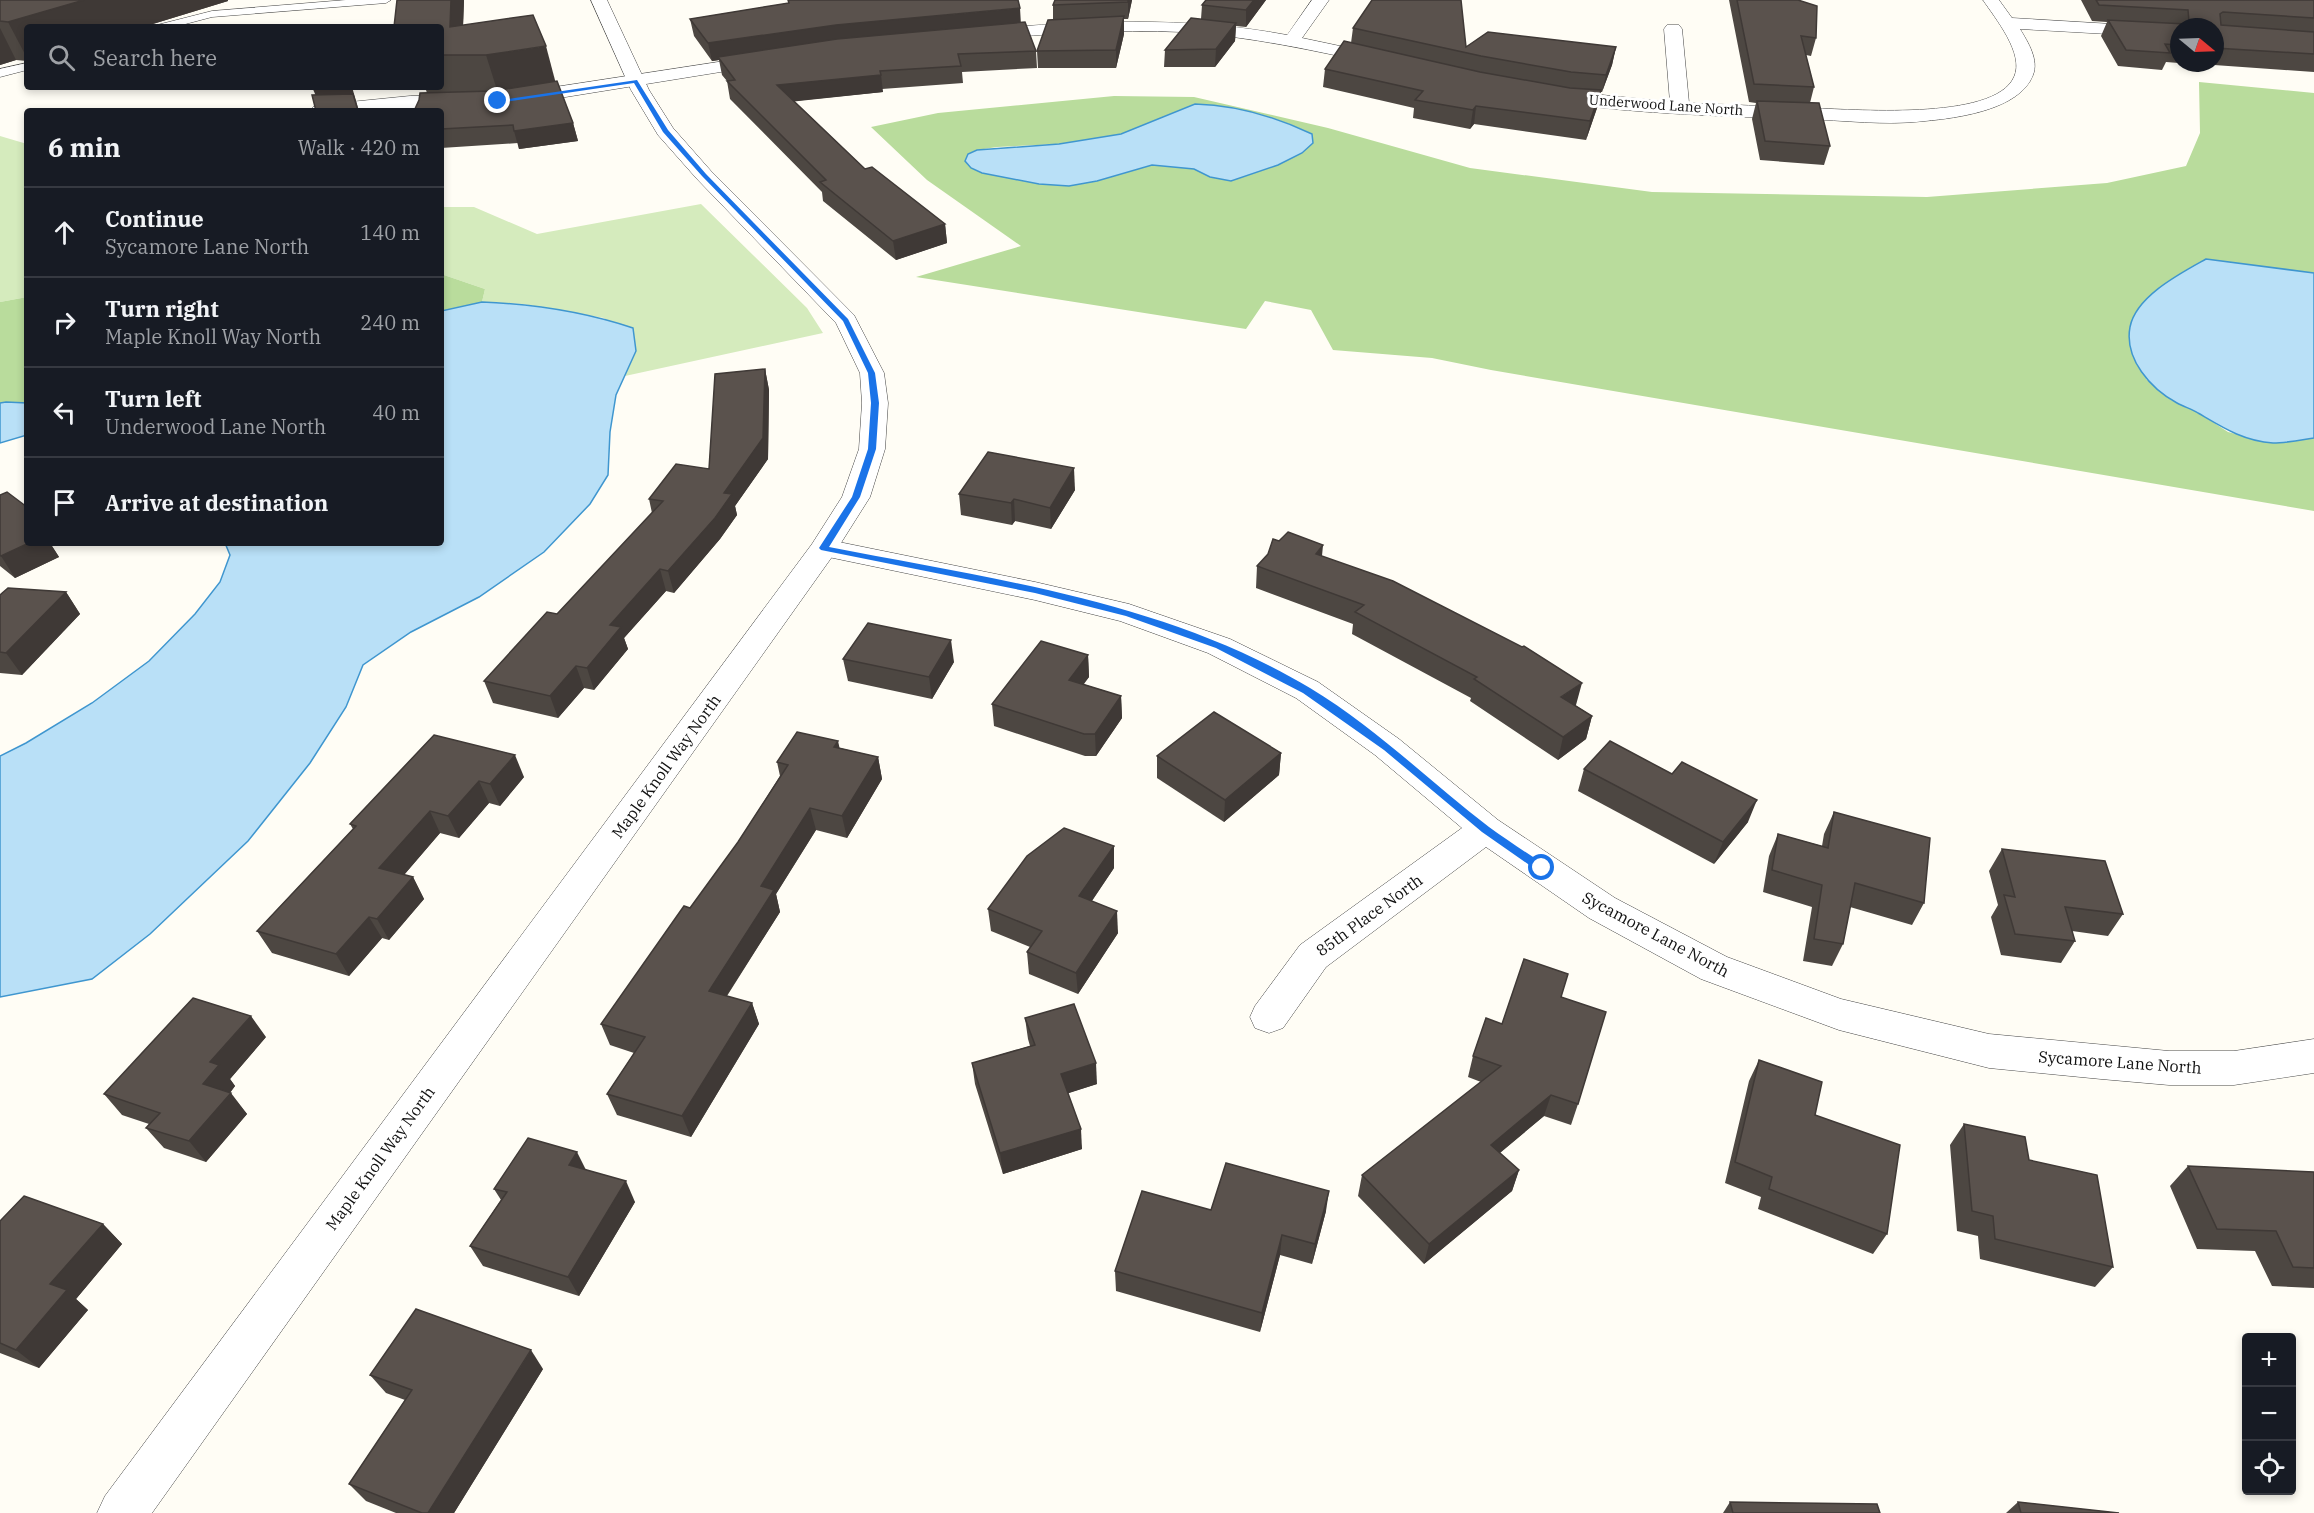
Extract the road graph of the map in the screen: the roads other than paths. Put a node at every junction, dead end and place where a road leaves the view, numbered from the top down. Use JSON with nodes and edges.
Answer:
{"nodes":[{"id":1,"x":386,"y":0,"type":"edge"},
{"id":2,"x":599,"y":0,"type":"edge"},
{"id":3,"x":1321,"y":0,"type":"edge"},
{"id":4,"x":1991,"y":0,"type":"edge"},
{"id":5,"x":2006,"y":22,"type":"junction"},
{"id":6,"x":173,"y":24,"type":"edge"},
{"id":7,"x":1673,"y":29,"type":"dead end"},
{"id":8,"x":2170,"y":32,"type":"edge"},
{"id":9,"x":964,"y":36,"type":"edge"},
{"id":10,"x":1292,"y":40,"type":"junction"},
{"id":11,"x":783,"y":57,"type":"edge"},
{"id":12,"x":1394,"y":63,"type":"edge"},
{"id":13,"x":24,"y":67,"type":"edge"},
{"id":14,"x":0,"y":73,"type":"edge"},
{"id":15,"x":635,"y":81,"type":"junction"},
{"id":16,"x":1532,"y":93,"type":"edge"},
{"id":17,"x":1680,"y":107,"type":"junction"},
{"id":18,"x":350,"y":108,"type":"edge"},
{"id":19,"x":824,"y":548,"type":"junction"},
{"id":20,"x":1486,"y":829,"type":"junction"},
{"id":21,"x":1269,"y":1017,"type":"dead end"},
{"id":22,"x":2314,"y":1056,"type":"edge"},
{"id":23,"x":122,"y":1513,"type":"edge"}],
"edges":[{"from":1,"to":6,"type":"lane"},
{"from":2,"to":15,"type":"street","name":"Maple Knoll Way North"},
{"from":3,"to":10,"type":"street"},
{"from":4,"to":5,"type":"street"},
{"from":5,"to":8,"type":"street"},
{"from":5,"to":17,"type":"street","name":"Underwood Lane North"},
{"from":7,"to":17,"type":"street"},
{"from":9,"to":10,"type":"street"},
{"from":10,"to":12,"type":"street"},
{"from":11,"to":15,"type":"street"},
{"from":13,"to":14,"type":"lane"},
{"from":15,"to":18,"type":"street"},
{"from":15,"to":19,"type":"street","name":"Maple Knoll Way North"},
{"from":16,"to":17,"type":"street","name":"Underwood Lane North"},
{"from":19,"to":20,"type":"street","name":"Sycamore Lane North"},
{"from":19,"to":23,"type":"street","name":"Maple Knoll Way North"},
{"from":20,"to":21,"type":"street","name":"85th Place North"},
{"from":20,"to":22,"type":"street","name":"Sycamore Lane North"}]}
